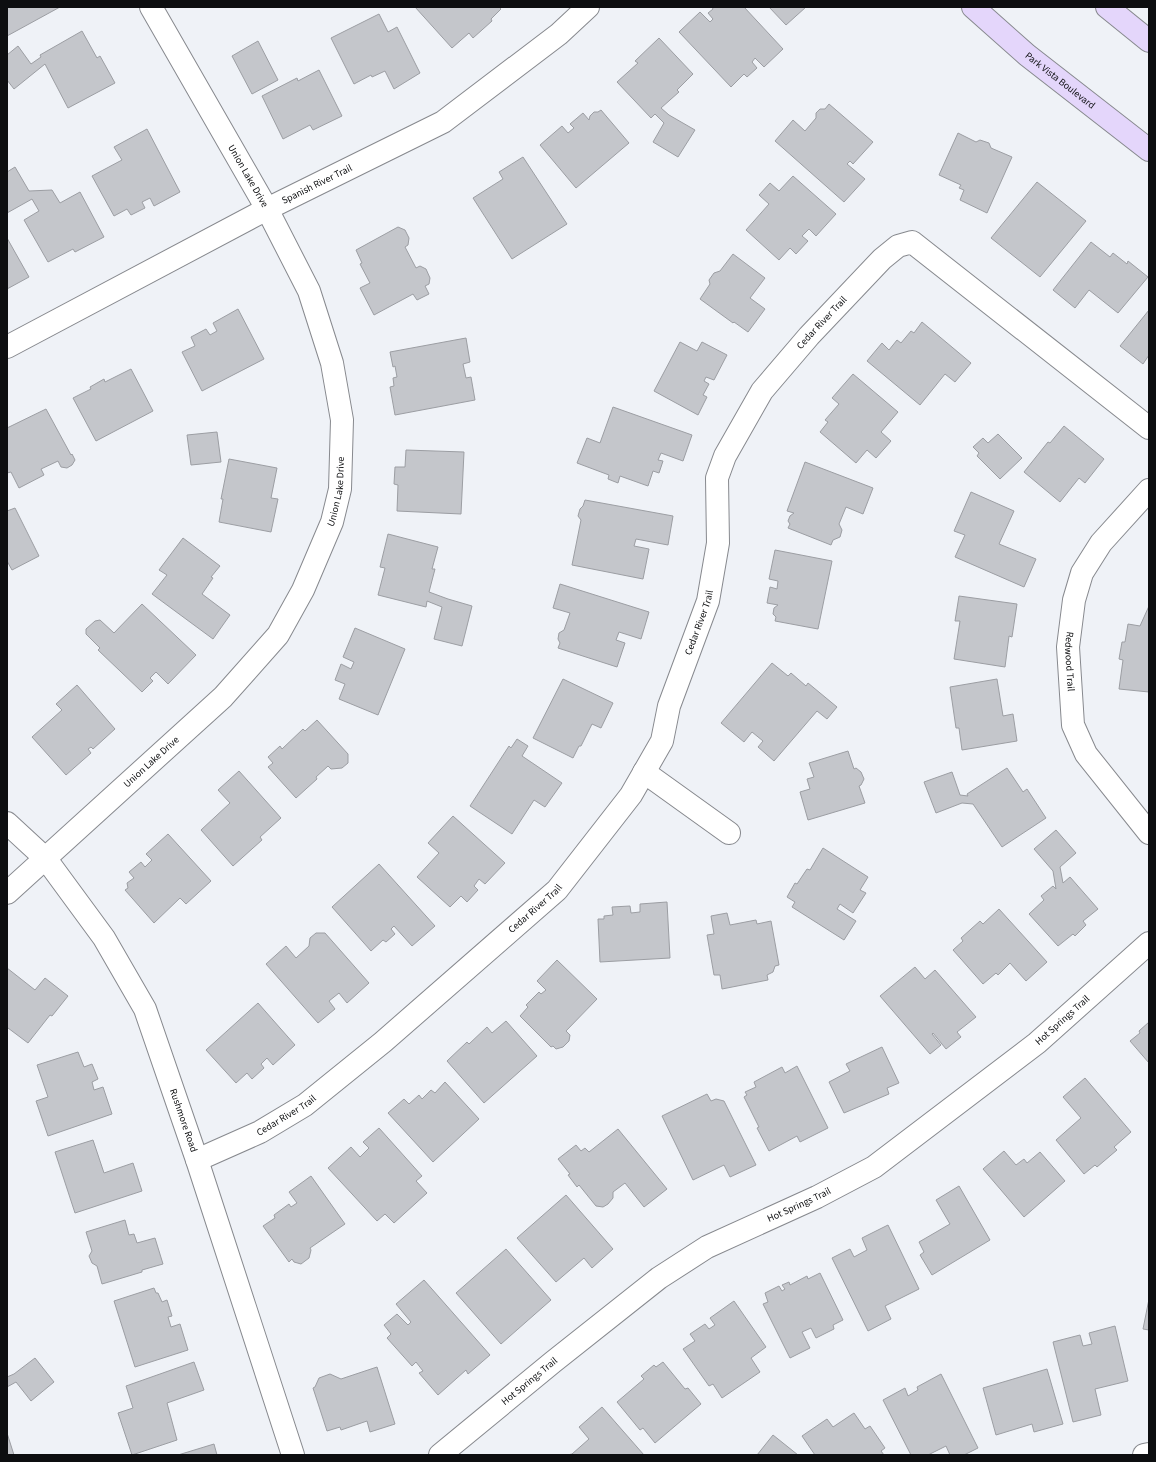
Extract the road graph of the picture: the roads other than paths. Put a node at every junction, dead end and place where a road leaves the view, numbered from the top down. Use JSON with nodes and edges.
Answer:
{"nodes":[{"id":1,"x":151,"y":7,"type":"edge"},
{"id":2,"x":588,"y":7,"type":"edge"},
{"id":3,"x":973,"y":7,"type":"edge"},
{"id":4,"x":1107,"y":7,"type":"edge"},
{"id":5,"x":1149,"y":41,"type":"edge"},
{"id":6,"x":1149,"y":150,"type":"edge"},
{"id":7,"x":267,"y":209,"type":"junction"},
{"id":8,"x":7,"y":347,"type":"edge"},
{"id":9,"x":1149,"y":428,"type":"edge"},
{"id":10,"x":1149,"y":490,"type":"edge"},
{"id":11,"x":644,"y":772,"type":"junction"},
{"id":12,"x":7,"y":823,"type":"edge"},
{"id":13,"x":729,"y":833,"type":"dead end"},
{"id":14,"x":1149,"y":833,"type":"edge"},
{"id":15,"x":46,"y":859,"type":"junction"},
{"id":16,"x":7,"y":893,"type":"edge"},
{"id":17,"x":1149,"y":943,"type":"edge"},
{"id":18,"x":197,"y":1160,"type":"junction"},
{"id":19,"x":1149,"y":1454,"type":"edge"},
{"id":20,"x":293,"y":1455,"type":"edge"},
{"id":21,"x":440,"y":1455,"type":"edge"},
{"id":22,"x":1144,"y":1455,"type":"edge"}],
"edges":[{"from":1,"to":7,"type":"street","name":"Union Lake Drive"},
{"from":2,"to":7,"type":"street","name":"Spanish River Trail"},
{"from":3,"to":6,"type":"main road","name":"Park Vista Boulevard"},
{"from":4,"to":5,"type":"main road"},
{"from":7,"to":8,"type":"street","name":"Spanish River Trail"},
{"from":7,"to":15,"type":"street","name":"Union Lake Drive"},
{"from":9,"to":11,"type":"street","name":"Cedar River Trail"},
{"from":10,"to":14,"type":"street","name":"Redwood Trail"},
{"from":11,"to":13,"type":"street"},
{"from":11,"to":18,"type":"street","name":"Cedar River Trail"},
{"from":12,"to":15,"type":"street","name":"Rushmore Road"},
{"from":15,"to":16,"type":"street","name":"Union Lake Drive"},
{"from":15,"to":18,"type":"street","name":"Rushmore Road"},
{"from":17,"to":21,"type":"street","name":"Hot Springs Trail"},
{"from":18,"to":20,"type":"street","name":"Rushmore Road"},
{"from":19,"to":22,"type":"street"}]}
